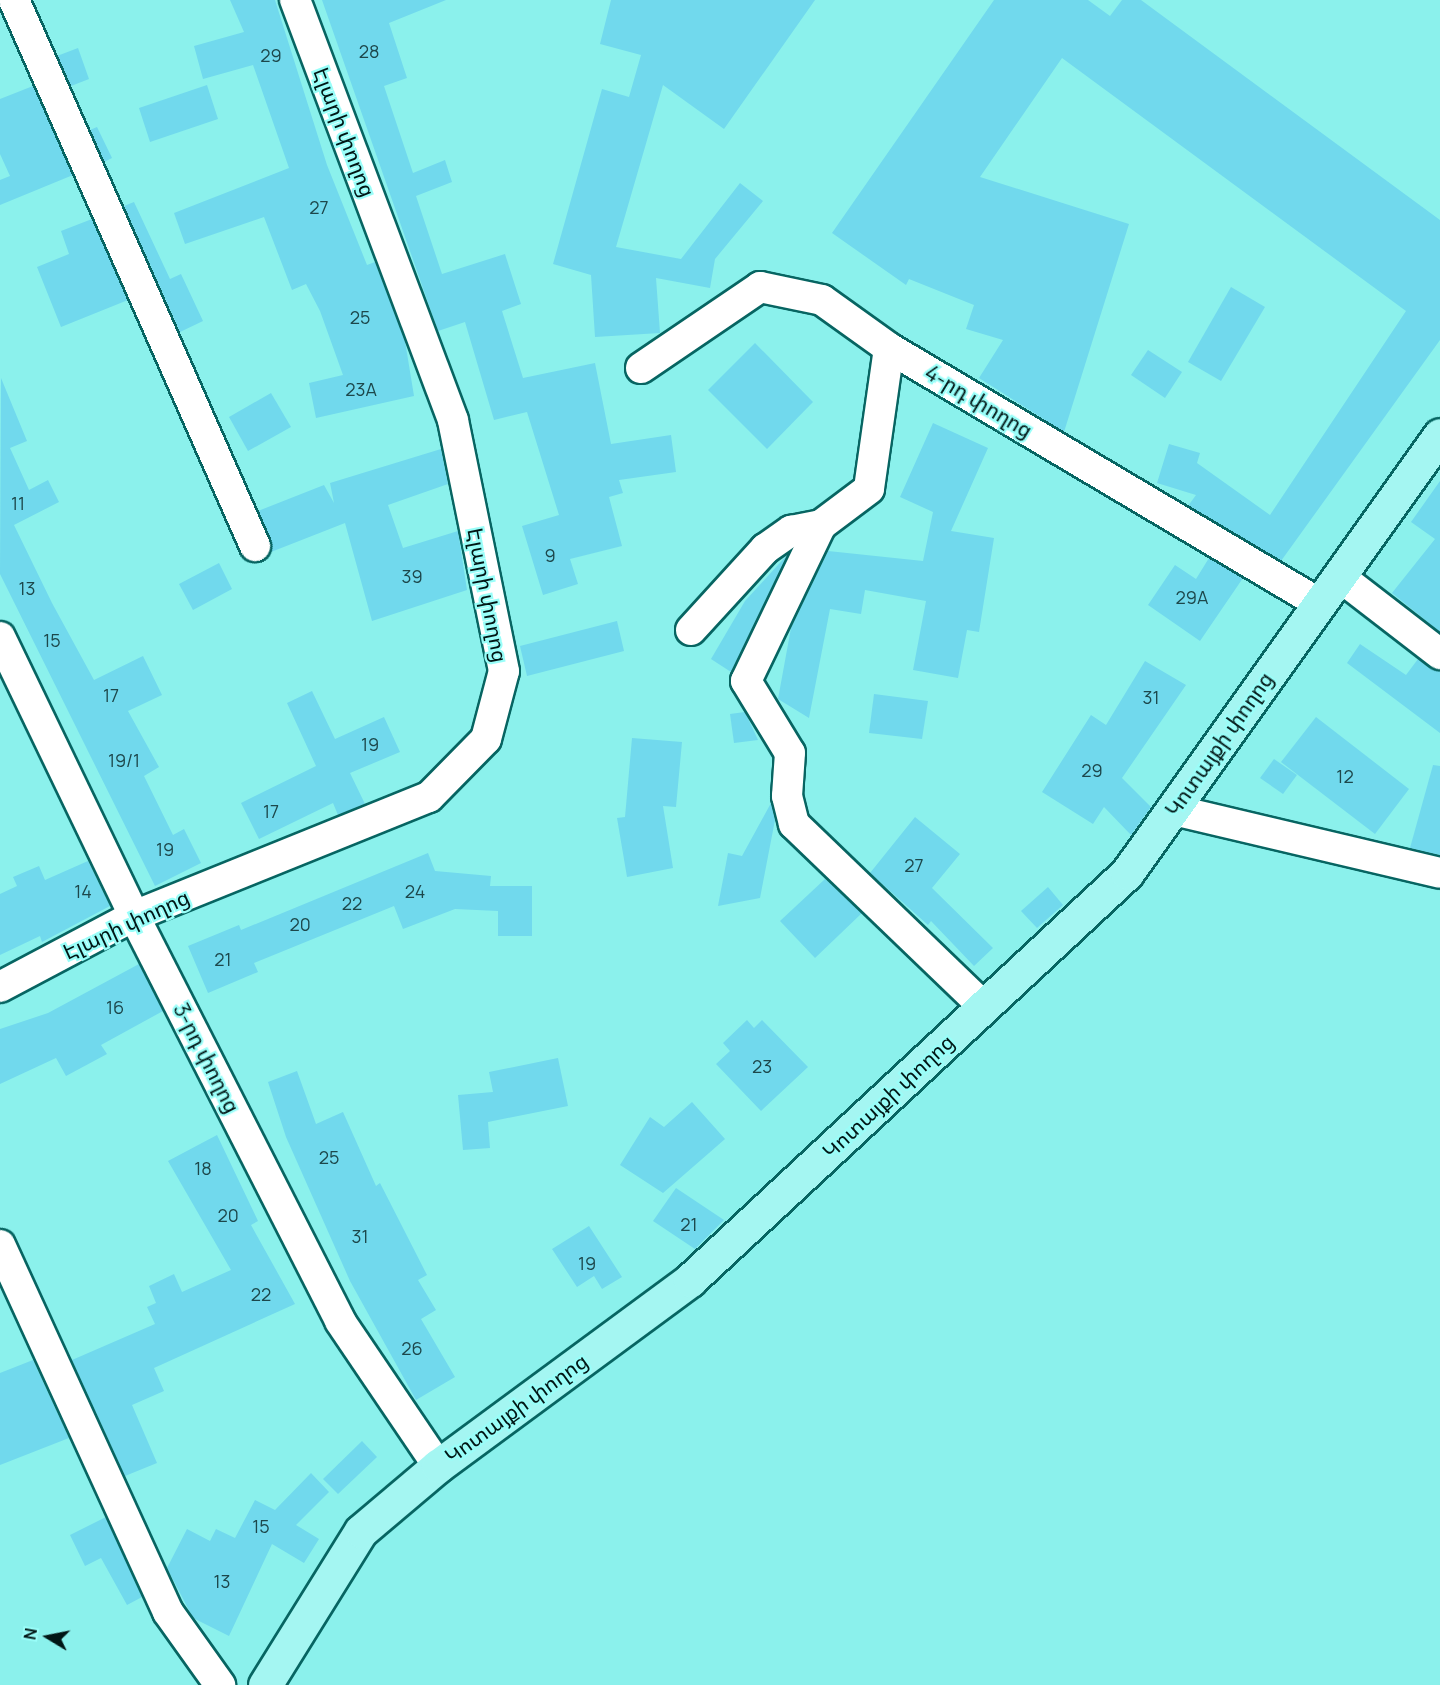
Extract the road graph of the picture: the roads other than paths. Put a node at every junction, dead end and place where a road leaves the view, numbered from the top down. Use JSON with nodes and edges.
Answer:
{"nodes":[{"id":1,"x":14,"y":0,"type":"edge"},
{"id":2,"x":295,"y":0,"type":"edge"},
{"id":3,"x":889,"y":348,"type":"junction"},
{"id":4,"x":641,"y":368,"type":"dead end"},
{"id":5,"x":1440,"y":435,"type":"edge"},
{"id":6,"x":821,"y":525,"type":"junction"},
{"id":7,"x":255,"y":546,"type":"dead end"},
{"id":8,"x":1339,"y":576,"type":"junction"},
{"id":9,"x":1317,"y":602,"type":"junction"},
{"id":10,"x":691,"y":630,"type":"dead end"},
{"id":11,"x":0,"y":637,"type":"edge"},
{"id":12,"x":1440,"y":654,"type":"edge"},
{"id":13,"x":1174,"y":810,"type":"junction"},
{"id":14,"x":1440,"y":873,"type":"edge"},
{"id":15,"x":134,"y":916,"type":"junction"},
{"id":16,"x":0,"y":987,"type":"edge"},
{"id":17,"x":984,"y":1007,"type":"junction"},
{"id":18,"x":0,"y":1245,"type":"edge"},
{"id":19,"x":438,"y":1466,"type":"junction"},
{"id":20,"x":220,"y":1685,"type":"edge"},
{"id":21,"x":265,"y":1685,"type":"edge"}],
"edges":[{"from":1,"to":7,"type":"street"},
{"from":2,"to":15,"type":"street","name":"Էլարի փողոց"},
{"from":3,"to":4,"type":"street","name":"4-րդ փողոց"},
{"from":3,"to":6,"type":"street"},
{"from":3,"to":9,"type":"street","name":"4-րդ փողոց"},
{"from":5,"to":8,"type":"main road","name":"Կոտայքի փողոց"},
{"from":6,"to":10,"type":"street"},
{"from":6,"to":17,"type":"street"},
{"from":8,"to":9,"type":"main road","name":"Կոտայքի փողոց"},
{"from":8,"to":12,"type":"street"},
{"from":9,"to":13,"type":"main road","name":"Կոտայքի փողոց"},
{"from":11,"to":15,"type":"street","name":"3-րդ փողոց"},
{"from":13,"to":14,"type":"street"},
{"from":13,"to":17,"type":"main road","name":"Կոտայքի փողոց"},
{"from":15,"to":16,"type":"street","name":"Էլարի փողոց"},
{"from":15,"to":19,"type":"street","name":"3-րդ փողոց"},
{"from":17,"to":19,"type":"main road","name":"Կոտայքի փողոց"},
{"from":18,"to":20,"type":"street"},
{"from":19,"to":21,"type":"main road","name":"Կոտայքի փողոց"}]}
